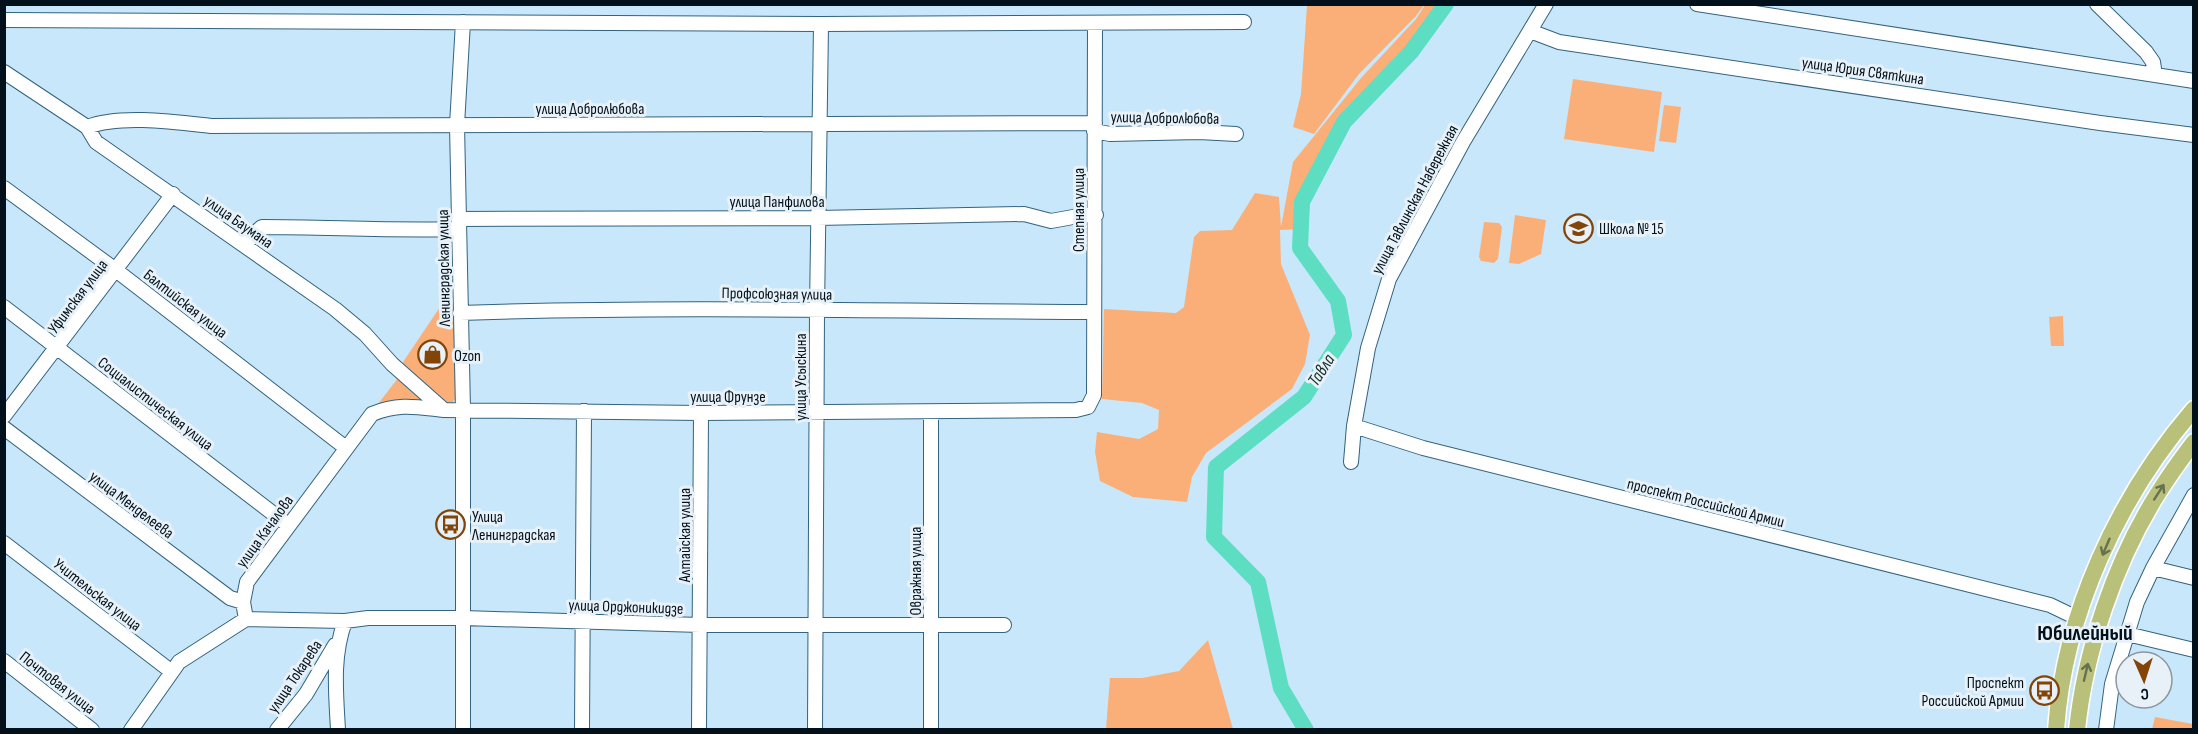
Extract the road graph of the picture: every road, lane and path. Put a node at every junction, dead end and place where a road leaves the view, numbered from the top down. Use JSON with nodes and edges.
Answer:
{"nodes":[{"id":1,"x":1546,"y":4,"type":"edge"},
{"id":2,"x":1697,"y":4,"type":"edge"},
{"id":3,"x":2097,"y":4,"type":"edge"},
{"id":4,"x":4,"y":20,"type":"edge"},
{"id":5,"x":463,"y":22,"type":"junction"},
{"id":6,"x":1244,"y":22,"type":"dead end"},
{"id":7,"x":821,"y":24,"type":"junction"},
{"id":8,"x":1095,"y":24,"type":"junction"},
{"id":9,"x":1530,"y":31,"type":"junction"},
{"id":10,"x":4,"y":72,"type":"edge"},
{"id":11,"x":2155,"y":75,"type":"junction"},
{"id":12,"x":2193,"y":81,"type":"edge"},
{"id":13,"x":820,"y":123,"type":"junction"},
{"id":14,"x":457,"y":125,"type":"junction"},
{"id":15,"x":87,"y":127,"type":"junction"},
{"id":16,"x":1095,"y":127,"type":"junction"},
{"id":17,"x":1236,"y":134,"type":"dead end"},
{"id":18,"x":2193,"y":135,"type":"edge"},
{"id":19,"x":4,"y":188,"type":"edge"},
{"id":20,"x":173,"y":195,"type":"junction"},
{"id":21,"x":1096,"y":215,"type":"junction"},
{"id":22,"x":817,"y":218,"type":"junction"},
{"id":23,"x":458,"y":224,"type":"junction"},
{"id":24,"x":245,"y":245,"type":"junction"},
{"id":25,"x":117,"y":271,"type":"junction"},
{"id":26,"x":4,"y":307,"type":"edge"},
{"id":27,"x":817,"y":311,"type":"junction"},
{"id":28,"x":1093,"y":312,"type":"junction"},
{"id":29,"x":460,"y":313,"type":"junction"},
{"id":30,"x":58,"y":348,"type":"junction"},
{"id":31,"x":1094,"y":395,"type":"joint"},
{"id":32,"x":2193,"y":409,"type":"edge"},
{"id":33,"x":444,"y":410,"type":"junction"},
{"id":34,"x":463,"y":410,"type":"junction"},
{"id":35,"x":584,"y":411,"type":"junction"},
{"id":36,"x":816,"y":412,"type":"junction"},
{"id":37,"x":931,"y":412,"type":"junction"},
{"id":38,"x":701,"y":413,"type":"junction"},
{"id":39,"x":4,"y":416,"type":"edge"},
{"id":40,"x":1354,"y":426,"type":"junction"},
{"id":41,"x":4,"y":428,"type":"edge"},
{"id":42,"x":2193,"y":442,"type":"edge"},
{"id":43,"x":346,"y":448,"type":"junction"},
{"id":44,"x":1351,"y":462,"type":"dead end"},
{"id":45,"x":2193,"y":495,"type":"edge"},
{"id":46,"x":288,"y":525,"type":"junction"},
{"id":47,"x":4,"y":543,"type":"edge"},
{"id":48,"x":2152,"y":568,"type":"junction"},
{"id":49,"x":2193,"y":578,"type":"edge"},
{"id":50,"x":243,"y":602,"type":"junction"},
{"id":51,"x":463,"y":618,"type":"junction"},
{"id":52,"x":2077,"y":618,"type":"junction"},
{"id":53,"x":246,"y":619,"type":"junction"},
{"id":54,"x":345,"y":621,"type":"junction"},
{"id":55,"x":583,"y":621,"type":"junction"},
{"id":56,"x":700,"y":625,"type":"junction"},
{"id":57,"x":816,"y":625,"type":"junction"},
{"id":58,"x":932,"y":625,"type":"junction"},
{"id":59,"x":1004,"y":625,"type":"dead end"},
{"id":60,"x":2127,"y":634,"type":"junction"},
{"id":61,"x":338,"y":640,"type":"junction"},
{"id":62,"x":2193,"y":650,"type":"edge"},
{"id":63,"x":4,"y":661,"type":"edge"},
{"id":64,"x":172,"y":672,"type":"junction"},
{"id":65,"x":92,"y":729,"type":"edge"},
{"id":66,"x":131,"y":729,"type":"edge"},
{"id":67,"x":277,"y":729,"type":"edge"},
{"id":68,"x":338,"y":729,"type":"edge"},
{"id":69,"x":463,"y":729,"type":"edge"},
{"id":70,"x":582,"y":729,"type":"edge"},
{"id":71,"x":699,"y":729,"type":"edge"},
{"id":72,"x":815,"y":729,"type":"edge"},
{"id":73,"x":931,"y":729,"type":"edge"},
{"id":74,"x":2056,"y":729,"type":"edge"},
{"id":75,"x":2077,"y":729,"type":"edge"},
{"id":76,"x":2106,"y":729,"type":"edge"}],
"edges":[{"from":1,"to":9,"type":"street","name":"улица Тавлинская Набережная"},
{"from":2,"to":11,"type":"street"},
{"from":3,"to":11,"type":"street"},
{"from":4,"to":5,"type":"street"},
{"from":5,"to":7,"type":"street"},
{"from":5,"to":14,"type":"street","name":"Ленинградская улица"},
{"from":6,"to":8,"type":"street"},
{"from":7,"to":8,"type":"street"},
{"from":7,"to":13,"type":"street","name":"улица Усыскина"},
{"from":8,"to":16,"type":"street","name":"Степная улица"},
{"from":9,"to":18,"type":"street","name":"улица Юрия Святкина"},
{"from":9,"to":40,"type":"street","name":"улица Тавлинская Набережная"},
{"from":10,"to":15,"type":"street","name":"улица Баумана"},
{"from":11,"to":12,"type":"street"},
{"from":13,"to":14,"type":"street","name":"улица Добролюбова"},
{"from":13,"to":16,"type":"street","name":"улица Добролюбова"},
{"from":13,"to":22,"type":"street","name":"улица Усыскина"},
{"from":14,"to":15,"type":"street","name":"улица Добролюбова"},
{"from":14,"to":23,"type":"street","name":"Ленинградская улица"},
{"from":15,"to":20,"type":"street","name":"улица Баумана"},
{"from":16,"to":17,"type":"street","name":"улица Добролюбова"},
{"from":16,"to":21,"type":"street","name":"Степная улица"},
{"from":19,"to":25,"type":"street","name":"Балтийская улица"},
{"from":20,"to":24,"type":"street","name":"улица Баумана"},
{"from":20,"to":25,"type":"street","name":"Уфимская улица"},
{"from":21,"to":22,"type":"street","name":"улица Панфилова"},
{"from":21,"to":28,"type":"street","name":"Степная улица"},
{"from":22,"to":23,"type":"street","name":"улица Панфилова"},
{"from":22,"to":27,"type":"street","name":"улица Усыскина"},
{"from":23,"to":24,"type":"street","name":"улица Панфилова"},
{"from":23,"to":29,"type":"street","name":"Ленинградская улица"},
{"from":24,"to":33,"type":"street","name":"улица Баумана"},
{"from":25,"to":30,"type":"street","name":"Уфимская улица"},
{"from":25,"to":43,"type":"street","name":"Балтийская улица"},
{"from":26,"to":30,"type":"street","name":"Социалистическая улица"},
{"from":27,"to":28,"type":"street","name":"Профсоюзная улица"},
{"from":27,"to":29,"type":"street","name":"Профсоюзная улица"},
{"from":27,"to":36,"type":"street","name":"улица Усыскина"},
{"from":28,"to":31,"type":"street","name":"Степная улица"},
{"from":29,"to":34,"type":"street","name":"Ленинградская улица"},
{"from":30,"to":39,"type":"street","name":"Уфимская улица"},
{"from":30,"to":46,"type":"street","name":"Социалистическая улица"},
{"from":31,"to":37,"type":"street","name":"улица Фрунзе"},
{"from":32,"to":52,"type":"main road","one_way":true},
{"from":33,"to":34,"type":"street","name":"улица Качалова"},
{"from":33,"to":43,"type":"street","name":"улица Качалова"},
{"from":34,"to":35,"type":"street","name":"улица Фрунзе"},
{"from":34,"to":51,"type":"street","name":"Ленинградская улица"},
{"from":35,"to":38,"type":"street","name":"улица Фрунзе"},
{"from":35,"to":55,"type":"street"},
{"from":36,"to":37,"type":"street","name":"улица Фрунзе"},
{"from":36,"to":38,"type":"street","name":"улица Фрунзе"},
{"from":36,"to":57,"type":"street","name":"улица Усыскина"},
{"from":37,"to":58,"type":"street","name":"Овражная улица"},
{"from":38,"to":56,"type":"street","name":"Алтайская улица"},
{"from":40,"to":44,"type":"street","name":"улица Тавлинская Набережная"},
{"from":40,"to":52,"type":"street","name":"проспект Российской Армии"},
{"from":41,"to":50,"type":"street","name":"улица Менделеева"},
{"from":75,"to":42,"type":"main road","one_way":true},
{"from":43,"to":46,"type":"street","name":"улица Качалова"},
{"from":45,"to":48,"type":"street"},
{"from":46,"to":50,"type":"street","name":"улица Качалова"},
{"from":47,"to":64,"type":"street","name":"Учительская улица"},
{"from":48,"to":49,"type":"street"},
{"from":48,"to":60,"type":"street"},
{"from":50,"to":53,"type":"street","name":"улица Качалова"},
{"from":51,"to":54,"type":"street","name":"улица Орджоникидзе"},
{"from":51,"to":55,"type":"street","name":"улица Орджоникидзе"},
{"from":51,"to":69,"type":"street","name":"Ленинградская улица"},
{"from":52,"to":74,"type":"main road"},
{"from":53,"to":54,"type":"street","name":"улица Орджоникидзе"},
{"from":53,"to":64,"type":"street"},
{"from":54,"to":61,"type":"street"},
{"from":55,"to":56,"type":"street","name":"улица Орджоникидзе"},
{"from":55,"to":70,"type":"street"},
{"from":56,"to":57,"type":"street","name":"улица Орджоникидзе"},
{"from":56,"to":71,"type":"street","name":"Алтайская улица"},
{"from":57,"to":58,"type":"street","name":"улица Орджоникидзе"},
{"from":57,"to":72,"type":"street","name":"улица Усыскина"},
{"from":58,"to":59,"type":"street","name":"улица Орджоникидзе"},
{"from":58,"to":73,"type":"street","name":"Овражная улица"},
{"from":60,"to":62,"type":"street"},
{"from":60,"to":76,"type":"street"},
{"from":61,"to":67,"type":"street","name":"улица Токарева"},
{"from":61,"to":68,"type":"street"},
{"from":63,"to":65,"type":"street","name":"Почтовая улица"},
{"from":64,"to":66,"type":"street"}]}
